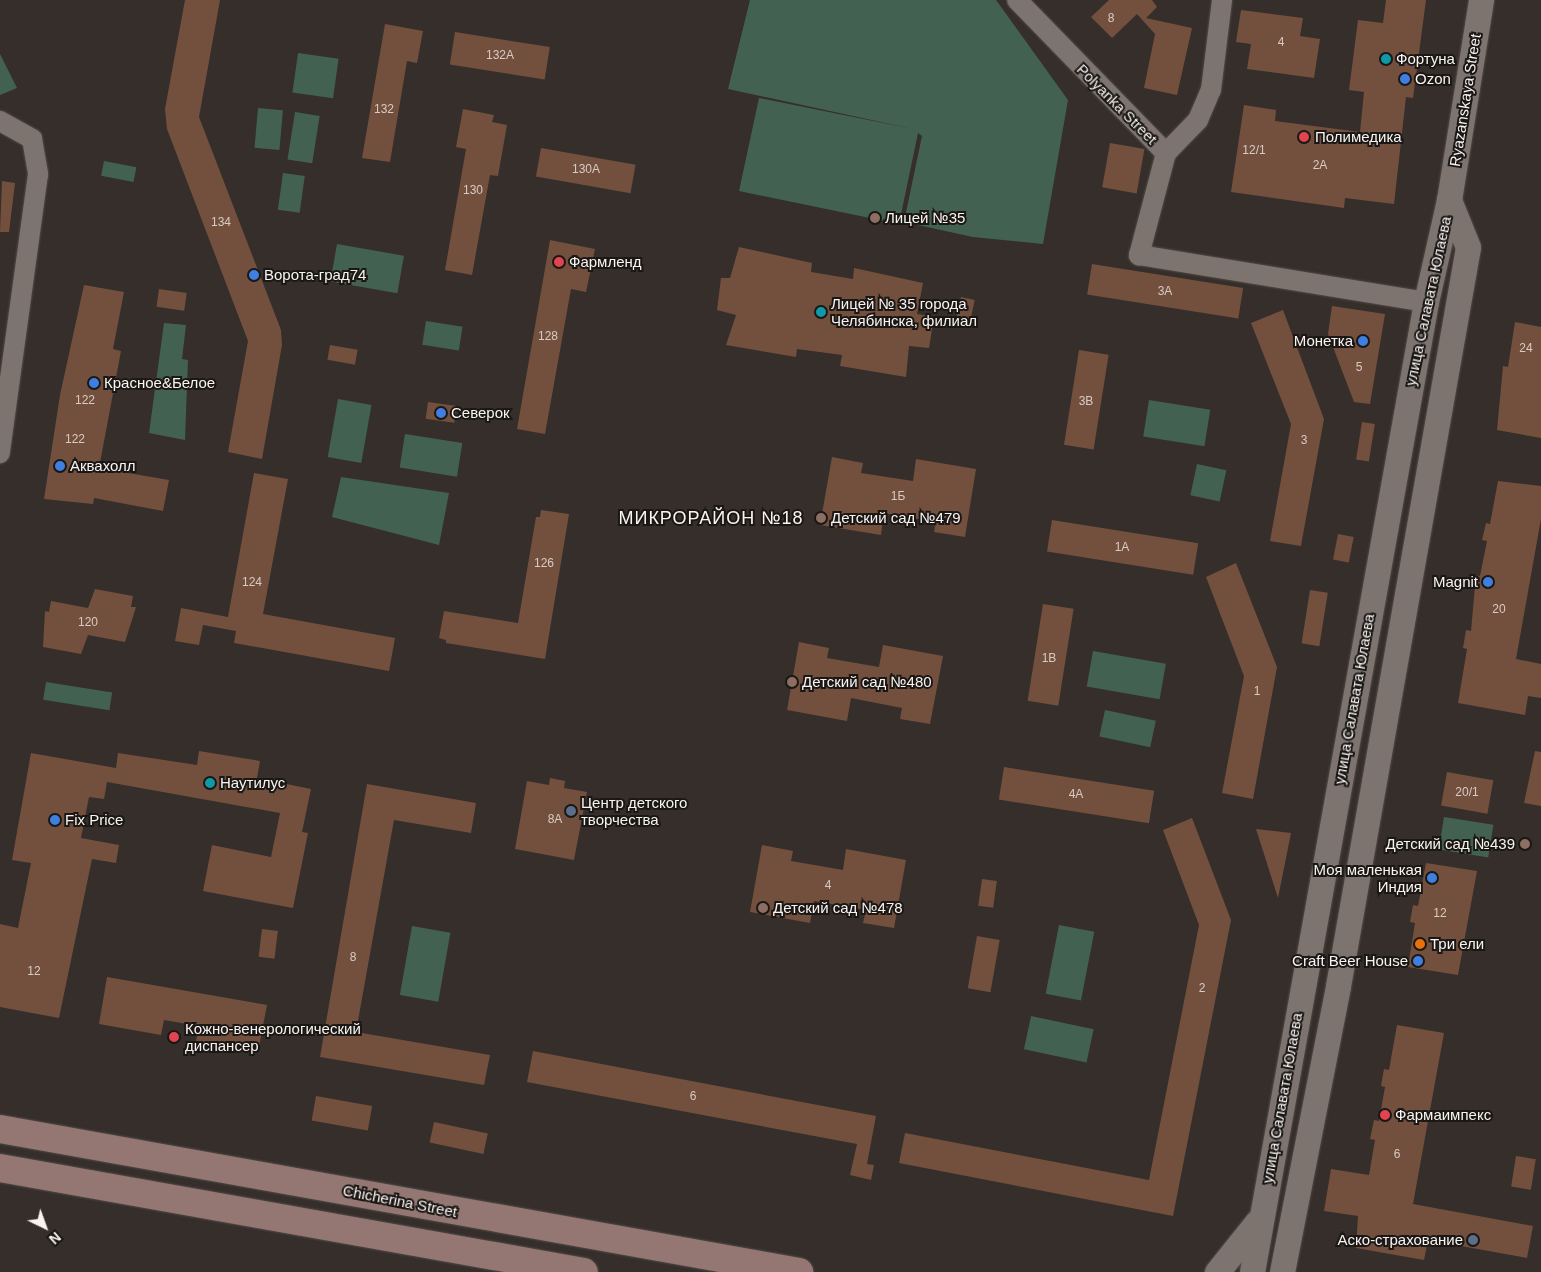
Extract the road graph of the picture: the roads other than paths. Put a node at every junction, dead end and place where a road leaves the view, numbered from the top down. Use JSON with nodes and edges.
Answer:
{"nodes":[{"id":1,"x":1017,"y":0,"type":"edge"},
{"id":2,"x":1222,"y":0,"type":"edge"},
{"id":3,"x":1481,"y":0,"type":"edge"},
{"id":4,"x":0,"y":121,"type":"edge"},
{"id":5,"x":1166,"y":153,"type":"junction"},
{"id":6,"x":1449,"y":200,"type":"junction"},
{"id":7,"x":1426,"y":302,"type":"junction"},
{"id":8,"x":1458,"y":308,"type":"junction"},
{"id":9,"x":0,"y":453,"type":"edge"},
{"id":10,"x":1399,"y":453,"type":"junction"},
{"id":11,"x":1432,"y":458,"type":"junction"},
{"id":12,"x":1346,"y":745,"type":"junction"},
{"id":13,"x":1379,"y":749,"type":"junction"},
{"id":14,"x":1303,"y":979,"type":"junction"},
{"id":15,"x":1338,"y":986,"type":"junction"},
{"id":16,"x":0,"y":1129,"type":"edge"},
{"id":17,"x":0,"y":1168,"type":"edge"},
{"id":18,"x":55,"y":1178,"type":"junction"},
{"id":19,"x":0,"y":1185,"type":"edge"},
{"id":20,"x":1261,"y":1216,"type":"junction"},
{"id":21,"x":1288,"y":1240,"type":"junction"},
{"id":22,"x":584,"y":1272,"type":"edge"},
{"id":23,"x":799,"y":1272,"type":"edge"},
{"id":24,"x":1217,"y":1272,"type":"edge"},
{"id":25,"x":1252,"y":1272,"type":"edge"},
{"id":26,"x":1282,"y":1272,"type":"edge"},
{"id":27,"x":1295,"y":1272,"type":"edge"}],
"edges":[{"from":1,"to":5,"type":"street","name":"Polyanka Street"},
{"from":2,"to":5,"type":"street"},
{"from":3,"to":6,"type":"street","name":"Ryazanskaya Street"},
{"from":4,"to":9,"type":"street"},
{"from":5,"to":7,"type":"street","name":"Polyanka Street"},
{"from":6,"to":7,"type":"street","name":"улица Салавата Юлаева"},
{"from":6,"to":8,"type":"street","name":"улица Салавата Юлаева"},
{"from":7,"to":8,"type":"street"},
{"from":7,"to":10,"type":"street","name":"улица Салавата Юлаева"},
{"from":8,"to":11,"type":"street","name":"улица Салавата Юлаева"},
{"from":10,"to":11,"type":"street"},
{"from":10,"to":12,"type":"street","name":"улица Салавата Юлаева"},
{"from":11,"to":13,"type":"street","name":"улица Салавата Юлаева"},
{"from":12,"to":13,"type":"street"},
{"from":12,"to":14,"type":"street","name":"улица Салавата Юлаева"},
{"from":13,"to":15,"type":"street","name":"улица Салавата Юлаева"},
{"from":14,"to":15,"type":"street"},
{"from":14,"to":20,"type":"street","name":"улица Салавата Юлаева"},
{"from":15,"to":21,"type":"street","name":"улица Салавата Юлаева"},
{"from":16,"to":23,"type":"main road","name":"Chicherina Street"},
{"from":17,"to":18,"type":"main road"},
{"from":18,"to":19,"type":"main road"},
{"from":18,"to":22,"type":"main road"},
{"from":20,"to":24,"type":"street"},
{"from":20,"to":25,"type":"street","name":"улица Салавата Юлаева"},
{"from":21,"to":26,"type":"street","name":"улица Салавата Юлаева"},
{"from":21,"to":27,"type":"street"}]}
